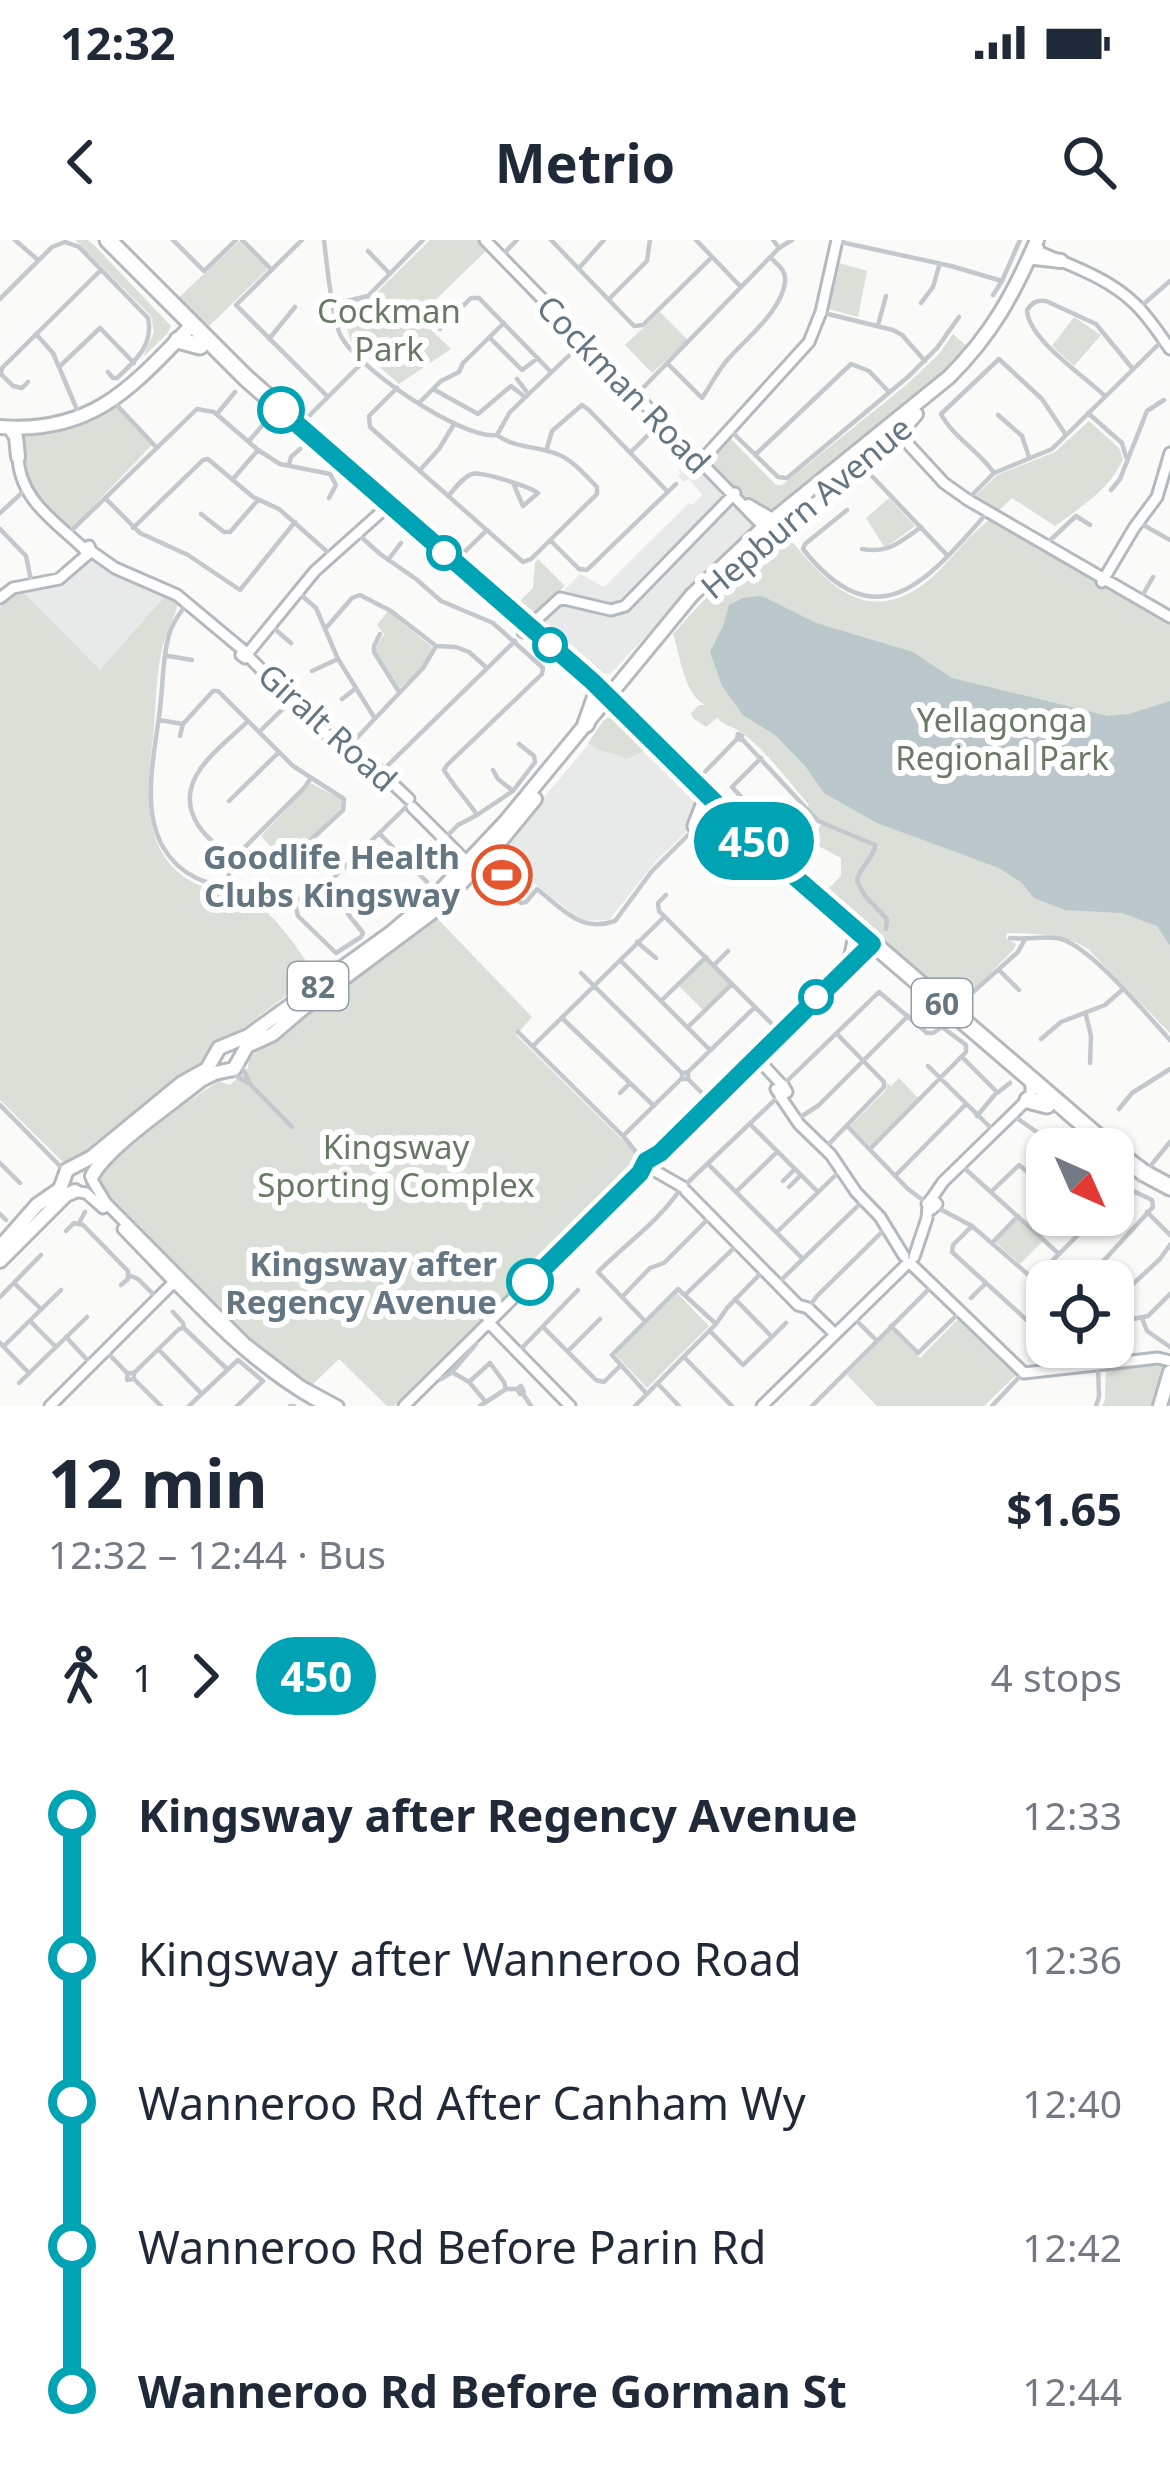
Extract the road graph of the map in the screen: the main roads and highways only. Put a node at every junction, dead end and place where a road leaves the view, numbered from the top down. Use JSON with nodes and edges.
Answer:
{"nodes":[{"id":1,"x":96,"y":240,"type":"edge"},
{"id":2,"x":108,"y":240,"type":"edge"},
{"id":3,"x":1040,"y":247,"type":"edge"},
{"id":4,"x":1061,"y":261,"type":"road end"},
{"id":5,"x":181,"y":329,"type":"junction"},
{"id":6,"x":79,"y":414,"type":"junction"},
{"id":7,"x":13,"y":425,"type":"edge"},
{"id":8,"x":295,"y":428,"type":"junction"},
{"id":9,"x":893,"y":431,"type":"junction"},
{"id":10,"x":18,"y":457,"type":"road end"},
{"id":11,"x":752,"y":511,"type":"junction"},
{"id":12,"x":609,"y":699,"type":"junction"},
{"id":13,"x":586,"y":724,"type":"joint"},
{"id":14,"x":645,"y":733,"type":"junction"},
{"id":15,"x":652,"y":750,"type":"junction"},
{"id":16,"x":692,"y":776,"type":"junction"},
{"id":17,"x":708,"y":807,"type":"junction"},
{"id":18,"x":696,"y":826,"type":"road end"},
{"id":19,"x":755,"y":842,"type":"junction"},
{"id":20,"x":475,"y":865,"type":"junction"},
{"id":21,"x":832,"y":914,"type":"junction"},
{"id":22,"x":872,"y":942,"type":"junction"},
{"id":23,"x":849,"y":965,"type":"road end"},
{"id":24,"x":229,"y":1061,"type":"junction"},
{"id":25,"x":1037,"y":1094,"type":"junction"},
{"id":26,"x":1075,"y":1128,"type":"edge"},
{"id":27,"x":1084,"y":1128,"type":"edge"},
{"id":28,"x":1134,"y":1169,"type":"edge"},
{"id":29,"x":1134,"y":1172,"type":"edge"},
{"id":30,"x":62,"y":1173,"type":"junction"},
{"id":31,"x":88,"y":1173,"type":"junction"},
{"id":32,"x":1142,"y":1176,"type":"junction"},
{"id":33,"x":77,"y":1191,"type":"junction"},
{"id":34,"x":1170,"y":1192,"type":"edge"},
{"id":35,"x":0,"y":1246,"type":"edge"},
{"id":36,"x":0,"y":1261,"type":"edge"},
{"id":37,"x":1169,"y":1364,"type":"edge"},
{"id":38,"x":1167,"y":1390,"type":"edge"}],
"edges":[{"from":1,"to":5,"type":"highway","number":"60"},
{"from":2,"to":5,"type":"highway","number":"60"},
{"from":3,"to":4,"type":"main road"},
{"from":3,"to":9,"type":"main road","name":"Hepburn Avenue","number":"82"},
{"from":3,"to":9,"type":"main road","name":"Hepburn Avenue"},
{"from":5,"to":6,"type":"main road"},
{"from":5,"to":6,"type":"main road"},
{"from":5,"to":8,"type":"highway","number":"60"},
{"from":5,"to":8,"type":"highway","number":"60"},
{"from":6,"to":7,"type":"main road"},
{"from":7,"to":10,"type":"main road"},
{"from":8,"to":12,"type":"highway","number":"60"},
{"from":9,"to":11,"type":"main road","name":"Hepburn Avenue","number":"82"},
{"from":11,"to":12,"type":"main road","name":"Hepburn Avenue","number":"82"},
{"from":11,"to":12,"type":"main road","name":"Hepburn Avenue","number":"82"},
{"from":12,"to":13,"type":"highway"},
{"from":12,"to":14,"type":"highway","number":"60"},
{"from":12,"to":15,"type":"highway","number":"60"},
{"from":12,"to":20,"type":"main road","name":"Hepburn Avenue","number":"82"},
{"from":13,"to":20,"type":"main road","name":"Hepburn Avenue","number":"82"},
{"from":14,"to":15,"type":"highway"},
{"from":14,"to":16,"type":"highway","number":"60"},
{"from":15,"to":17,"type":"highway","number":"60"},
{"from":16,"to":17,"type":"highway"},
{"from":16,"to":19,"type":"highway","number":"60"},
{"from":17,"to":18,"type":"highway"},
{"from":17,"to":19,"type":"highway"},
{"from":17,"to":21,"type":"highway","number":"60"},
{"from":19,"to":21,"type":"highway","number":"60"},
{"from":20,"to":24,"type":"main road","name":"Hepburn Avenue","number":"82"},
{"from":20,"to":24,"type":"main road","name":"Hepburn Avenue","number":"82"},
{"from":21,"to":22,"type":"highway","number":"60"},
{"from":22,"to":23,"type":"highway"},
{"from":22,"to":25,"type":"highway","number":"60"},
{"from":24,"to":31,"type":"main road","name":"Hepburn Avenue","number":"82"},
{"from":25,"to":26,"type":"highway","number":"60"},
{"from":25,"to":27,"type":"highway","number":"60"},
{"from":28,"to":32,"type":"highway","number":"60"},
{"from":29,"to":32,"type":"highway","number":"60"},
{"from":30,"to":31,"type":"main road","number":"82"},
{"from":30,"to":33,"type":"main road"},
{"from":30,"to":35,"type":"main road","number":"82"},
{"from":31,"to":33,"type":"main road","number":"82"},
{"from":32,"to":34,"type":"highway","number":"60"},
{"from":33,"to":36,"type":"main road","number":"82"},
{"from":37,"to":38,"type":"main road"}]}
